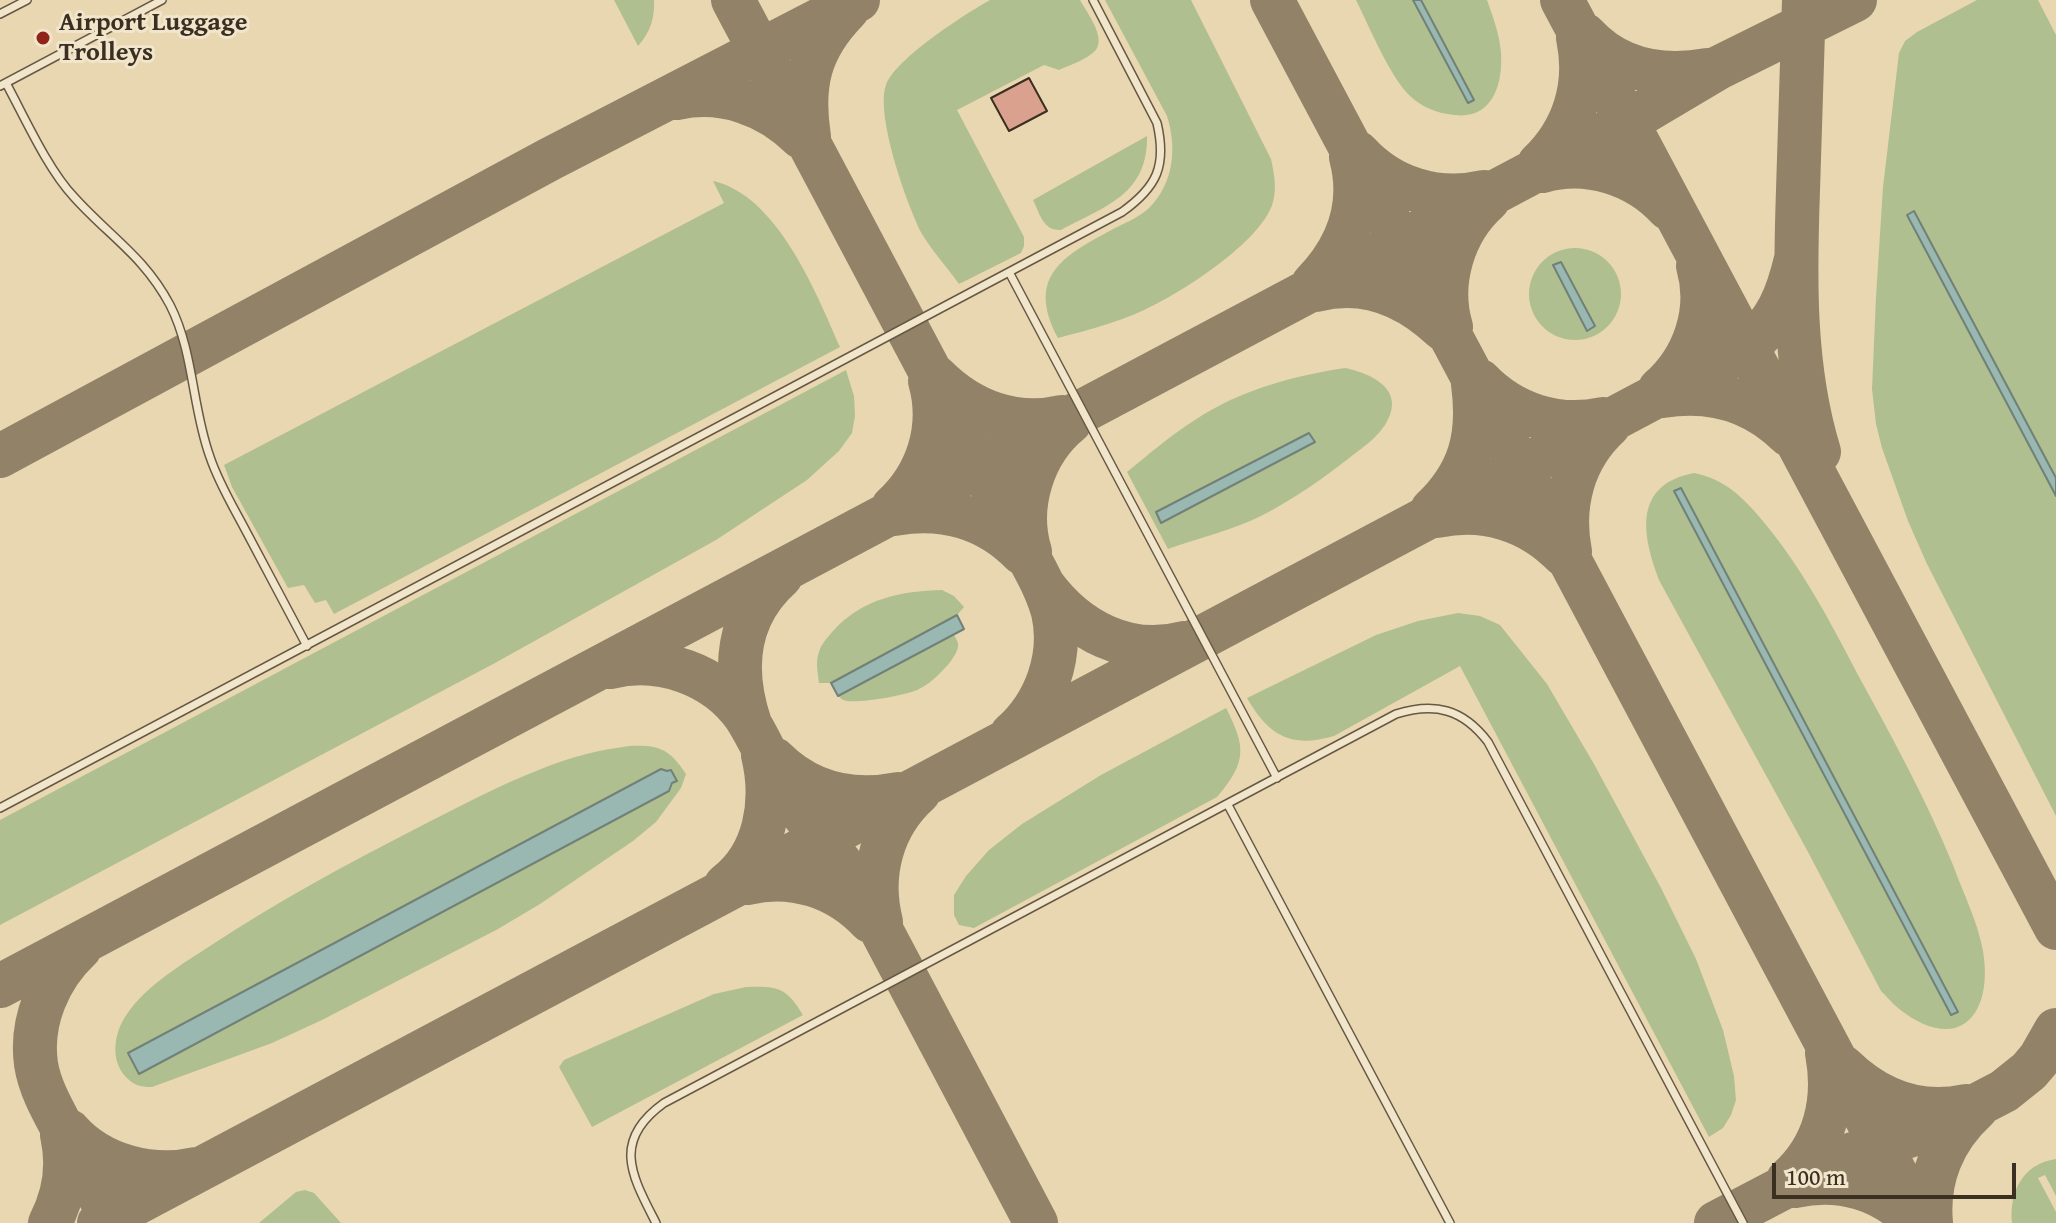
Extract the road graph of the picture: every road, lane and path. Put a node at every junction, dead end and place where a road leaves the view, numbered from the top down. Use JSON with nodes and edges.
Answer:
{"nodes":[{"id":1,"x":27,"y":0,"type":"edge"},
{"id":2,"x":162,"y":0,"type":"edge"},
{"id":3,"x":1093,"y":0,"type":"edge"},
{"id":4,"x":0,"y":14,"type":"edge"},
{"id":5,"x":3,"y":84,"type":"edge"},
{"id":6,"x":1009,"y":272,"type":"junction"},
{"id":7,"x":307,"y":646,"type":"junction"},
{"id":8,"x":1277,"y":778,"type":"junction"},
{"id":9,"x":1228,"y":805,"type":"junction"},
{"id":10,"x":0,"y":808,"type":"edge"},
{"id":11,"x":656,"y":1223,"type":"edge"},
{"id":12,"x":1450,"y":1223,"type":"edge"},
{"id":13,"x":1743,"y":1223,"type":"edge"}],
"edges":[{"from":1,"to":4,"type":"lane"},
{"from":2,"to":5,"type":"lane"},
{"from":3,"to":6,"type":"lane"},
{"from":5,"to":7,"type":"lane"},
{"from":6,"to":7,"type":"lane"},
{"from":6,"to":8,"type":"lane"},
{"from":7,"to":10,"type":"lane"},
{"from":8,"to":9,"type":"lane"},
{"from":8,"to":13,"type":"lane"},
{"from":9,"to":11,"type":"lane"},
{"from":9,"to":12,"type":"lane"}]}
